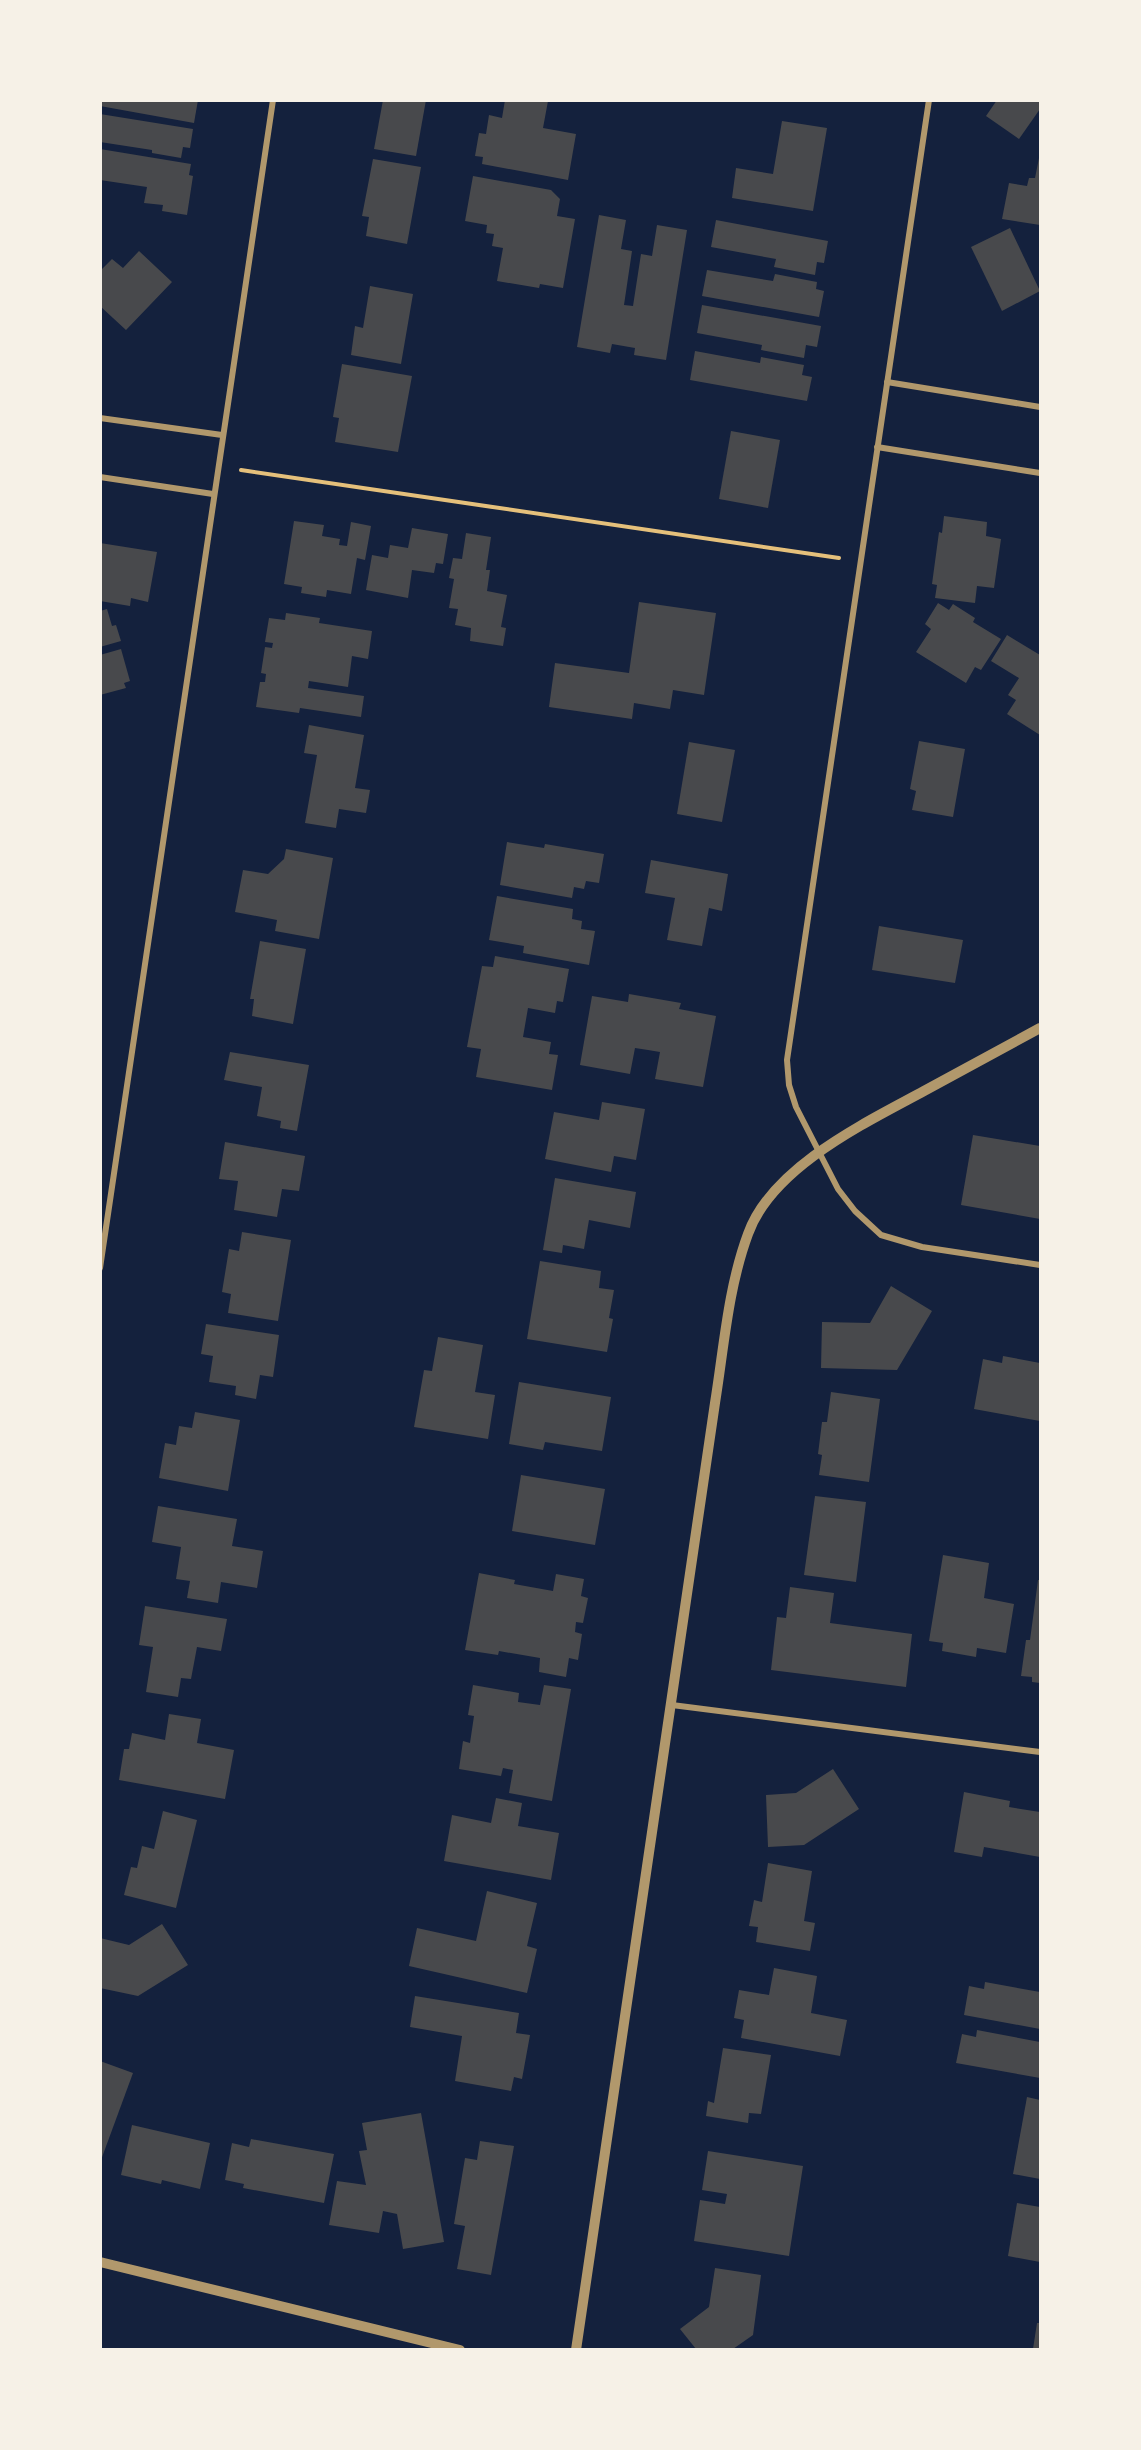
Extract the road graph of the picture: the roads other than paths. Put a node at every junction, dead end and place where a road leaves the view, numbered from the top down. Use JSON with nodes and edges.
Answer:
{"nodes":[{"id":1,"x":273,"y":100,"type":"edge"},
{"id":2,"x":928,"y":100,"type":"edge"},
{"id":3,"x":887,"y":382,"type":"junction"},
{"id":4,"x":1041,"y":407,"type":"edge"},
{"id":5,"x":100,"y":418,"type":"edge"},
{"id":6,"x":222,"y":435,"type":"junction"},
{"id":7,"x":877,"y":447,"type":"junction"},
{"id":8,"x":1041,"y":473,"type":"edge"},
{"id":9,"x":100,"y":477,"type":"edge"},
{"id":10,"x":213,"y":494,"type":"junction"},
{"id":11,"x":1041,"y":1028,"type":"edge"},
{"id":12,"x":819,"y":1152,"type":"junction"},
{"id":13,"x":1041,"y":1265,"type":"edge"},
{"id":14,"x":100,"y":1269,"type":"edge"},
{"id":15,"x":672,"y":1705,"type":"junction"},
{"id":16,"x":1041,"y":1752,"type":"edge"},
{"id":17,"x":100,"y":2262,"type":"edge"},
{"id":18,"x":460,"y":2349,"type":"edge"},
{"id":19,"x":576,"y":2349,"type":"edge"}],
"edges":[{"from":1,"to":6,"type":"street"},
{"from":2,"to":3,"type":"street"},
{"from":3,"to":4,"type":"street"},
{"from":3,"to":7,"type":"street"},
{"from":5,"to":6,"type":"street"},
{"from":6,"to":10,"type":"street"},
{"from":7,"to":8,"type":"street"},
{"from":7,"to":12,"type":"street"},
{"from":9,"to":10,"type":"street"},
{"from":10,"to":14,"type":"street"},
{"from":11,"to":12,"type":"street"},
{"from":12,"to":13,"type":"street"},
{"from":12,"to":15,"type":"street"},
{"from":15,"to":16,"type":"street"},
{"from":15,"to":19,"type":"street"},
{"from":17,"to":18,"type":"street"}]}
